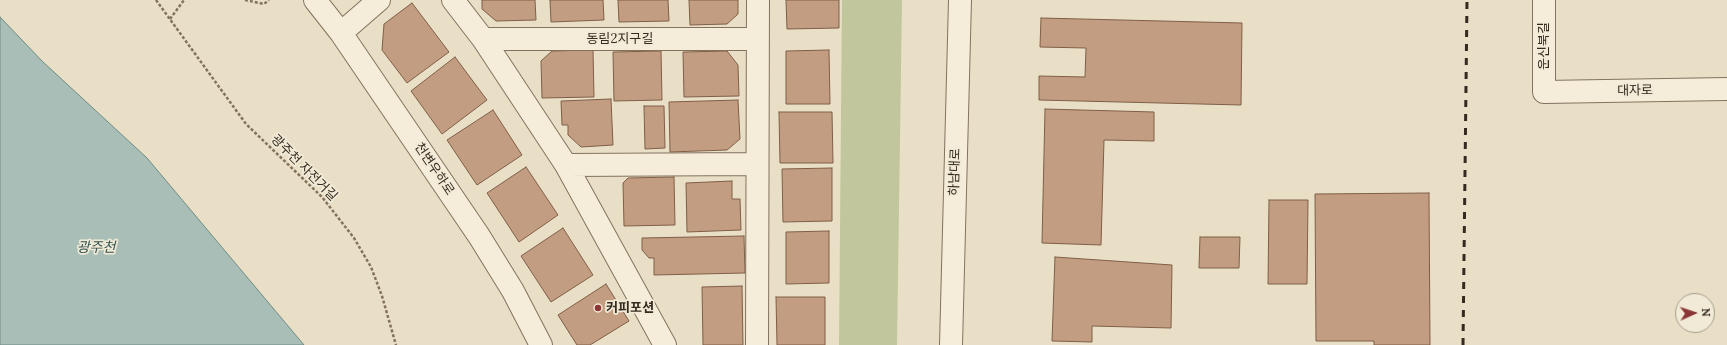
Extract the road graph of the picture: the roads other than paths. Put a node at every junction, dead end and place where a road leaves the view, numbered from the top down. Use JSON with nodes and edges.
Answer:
{"nodes":[{"id":1,"x":314,"y":0,"type":"edge"},
{"id":2,"x":379,"y":0,"type":"edge"},
{"id":3,"x":453,"y":0,"type":"edge"},
{"id":4,"x":758,"y":0,"type":"edge"},
{"id":5,"x":960,"y":0,"type":"edge"},
{"id":6,"x":1544,"y":0,"type":"edge"},
{"id":7,"x":341,"y":33,"type":"junction"},
{"id":8,"x":483,"y":39,"type":"junction"},
{"id":9,"x":757,"y":39,"type":"junction"},
{"id":10,"x":1727,"y":90,"type":"edge"},
{"id":11,"x":1544,"y":92,"type":"joint"},
{"id":12,"x":757,"y":164,"type":"junction"},
{"id":13,"x":566,"y":165,"type":"junction"},
{"id":14,"x":541,"y":345,"type":"edge"},
{"id":15,"x":665,"y":345,"type":"edge"},
{"id":16,"x":757,"y":345,"type":"edge"},
{"id":17,"x":950,"y":345,"type":"edge"}],
"edges":[{"from":1,"to":7,"type":"street","name":"천변우하로"},
{"from":2,"to":7,"type":"street"},
{"from":3,"to":8,"type":"street"},
{"from":4,"to":9,"type":"street"},
{"from":5,"to":17,"type":"street","name":"하남대로"},
{"from":6,"to":11,"type":"street","name":"운신북길"},
{"from":7,"to":14,"type":"street","name":"천변우하로"},
{"from":8,"to":9,"type":"street","name":"동림2지구길"},
{"from":8,"to":13,"type":"street"},
{"from":9,"to":12,"type":"street"},
{"from":10,"to":11,"type":"street","name":"대자로"},
{"from":12,"to":13,"type":"street"},
{"from":12,"to":16,"type":"street"},
{"from":13,"to":15,"type":"street"}]}
